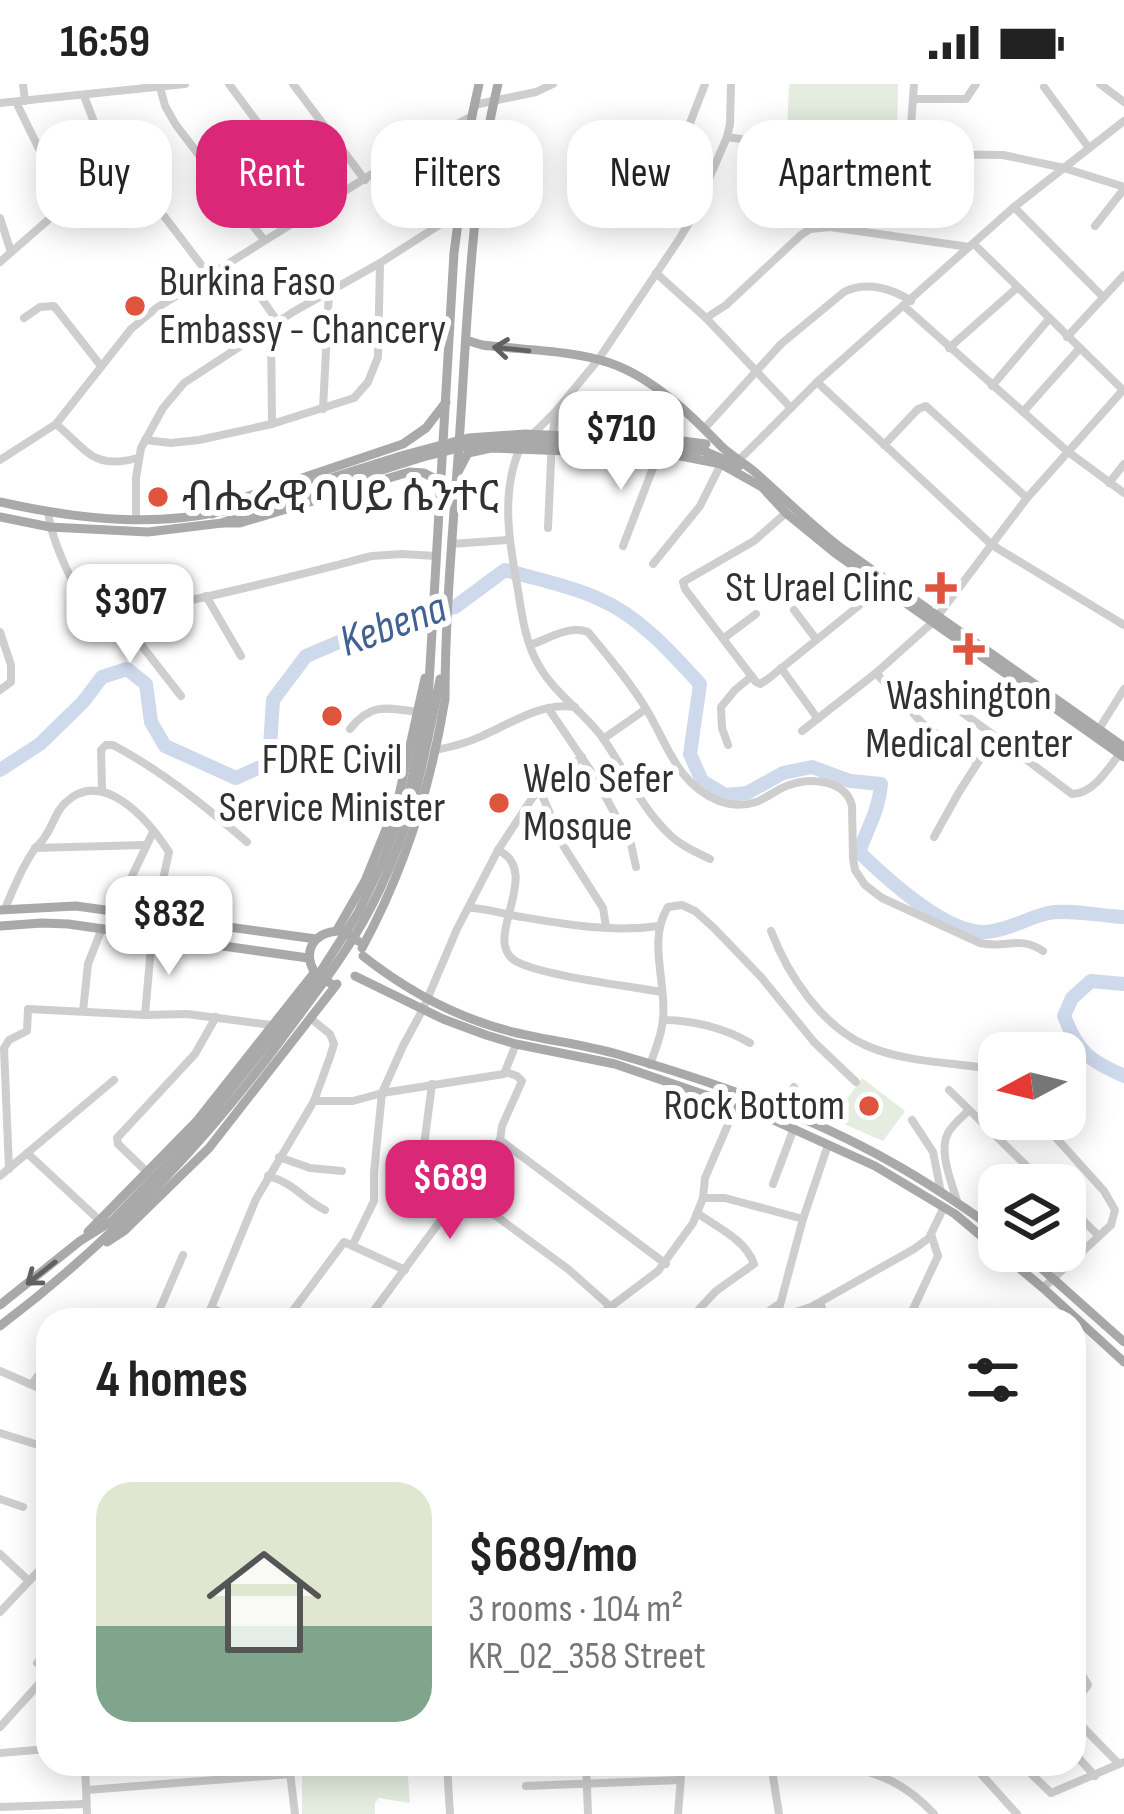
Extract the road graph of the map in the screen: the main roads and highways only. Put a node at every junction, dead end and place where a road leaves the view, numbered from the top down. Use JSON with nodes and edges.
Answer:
{"nodes":[{"id":1,"x":479,"y":84,"type":"edge"},
{"id":2,"x":498,"y":84,"type":"edge"},
{"id":3,"x":452,"y":280,"type":"junction"},
{"id":4,"x":469,"y":281,"type":"junction"},
{"id":5,"x":466,"y":340,"type":"junction"},
{"id":6,"x":446,"y":402,"type":"junction"},
{"id":7,"x":723,"y":448,"type":"junction"},
{"id":8,"x":456,"y":477,"type":"junction"},
{"id":9,"x":441,"y":482,"type":"junction"},
{"id":10,"x":759,"y":483,"type":"junction"},
{"id":11,"x":0,"y":502,"type":"edge"},
{"id":12,"x":253,"y":507,"type":"junction"},
{"id":13,"x":212,"y":514,"type":"junction"},
{"id":14,"x":0,"y":518,"type":"edge"},
{"id":15,"x":222,"y":523,"type":"junction"},
{"id":16,"x":935,"y":619,"type":"junction"},
{"id":17,"x":430,"y":655,"type":"junction"},
{"id":18,"x":445,"y":656,"type":"junction"},
{"id":19,"x":1123,"y":751,"type":"edge"},
{"id":20,"x":2,"y":910,"type":"edge"},
{"id":21,"x":0,"y":926,"type":"edge"},
{"id":22,"x":340,"y":931,"type":"junction"},
{"id":23,"x":316,"y":939,"type":"junction"},
{"id":24,"x":366,"y":952,"type":"junction"},
{"id":25,"x":308,"y":958,"type":"junction"},
{"id":26,"x":316,"y":974,"type":"junction"},
{"id":27,"x":355,"y":976,"type":"junction"},
{"id":28,"x":367,"y":981,"type":"junction"},
{"id":29,"x":332,"y":987,"type":"junction"},
{"id":30,"x":425,"y":1003,"type":"junction"},
{"id":31,"x":738,"y":1099,"type":"junction"},
{"id":32,"x":978,"y":1217,"type":"edge"},
{"id":33,"x":80,"y":1241,"type":"junction"},
{"id":34,"x":97,"y":1248,"type":"junction"},
{"id":35,"x":1047,"y":1272,"type":"edge"},
{"id":36,"x":0,"y":1304,"type":"edge"},
{"id":37,"x":1065,"y":1308,"type":"edge"},
{"id":38,"x":0,"y":1326,"type":"edge"},
{"id":39,"x":1086,"y":1327,"type":"edge"},
{"id":40,"x":1124,"y":1342,"type":"edge"},
{"id":41,"x":1124,"y":1362,"type":"edge"}],
"edges":[{"from":1,"to":3,"type":"main road"},
{"from":2,"to":4,"type":"main road"},
{"from":3,"to":4,"type":"main road"},
{"from":3,"to":6,"type":"main road"},
{"from":4,"to":5,"type":"main road"},
{"from":7,"to":5,"type":"main road","one_way":true},
{"from":5,"to":8,"type":"main road"},
{"from":6,"to":9,"type":"main road"},
{"from":6,"to":13,"type":"main road"},
{"from":7,"to":12,"type":"main road","bridge":true},
{"from":7,"to":16,"type":"main road"},
{"from":8,"to":10,"type":"main road"},
{"from":8,"to":18,"type":"main road"},
{"from":9,"to":15,"type":"main road"},
{"from":9,"to":17,"type":"main road"},
{"from":10,"to":12,"type":"main road","bridge":true},
{"from":10,"to":16,"type":"main road"},
{"from":11,"to":13,"type":"main road"},
{"from":12,"to":13,"type":"main road"},
{"from":12,"to":15,"type":"main road"},
{"from":14,"to":15,"type":"main road"},
{"from":16,"to":19,"type":"main road"},
{"from":16,"to":19,"type":"main road"},
{"from":17,"to":22,"type":"main road"},
{"from":17,"to":33,"type":"main road"},
{"from":18,"to":24,"type":"main road"},
{"from":18,"to":34,"type":"main road"},
{"from":20,"to":23,"type":"main road"},
{"from":21,"to":25,"type":"main road"},
{"from":22,"to":23,"type":"main road"},
{"from":22,"to":24,"type":"main road","bridge":true},
{"from":23,"to":25,"type":"main road"},
{"from":24,"to":27,"type":"main road"},
{"from":24,"to":30,"type":"main road"},
{"from":25,"to":26,"type":"main road"},
{"from":26,"to":29,"type":"main road","bridge":true},
{"from":26,"to":33,"type":"main road"},
{"from":27,"to":28,"type":"main road"},
{"from":27,"to":29,"type":"main road"},
{"from":28,"to":29,"type":"main road"},
{"from":28,"to":30,"type":"main road"},
{"from":29,"to":34,"type":"main road"},
{"from":30,"to":31,"type":"main road"},
{"from":30,"to":31,"type":"main road"},
{"from":31,"to":32,"type":"main road"},
{"from":31,"to":37,"type":"main road"},
{"from":33,"to":36,"type":"main road","one_way":true},
{"from":34,"to":38,"type":"main road"},
{"from":35,"to":40,"type":"main road"},
{"from":39,"to":41,"type":"main road"}]}
